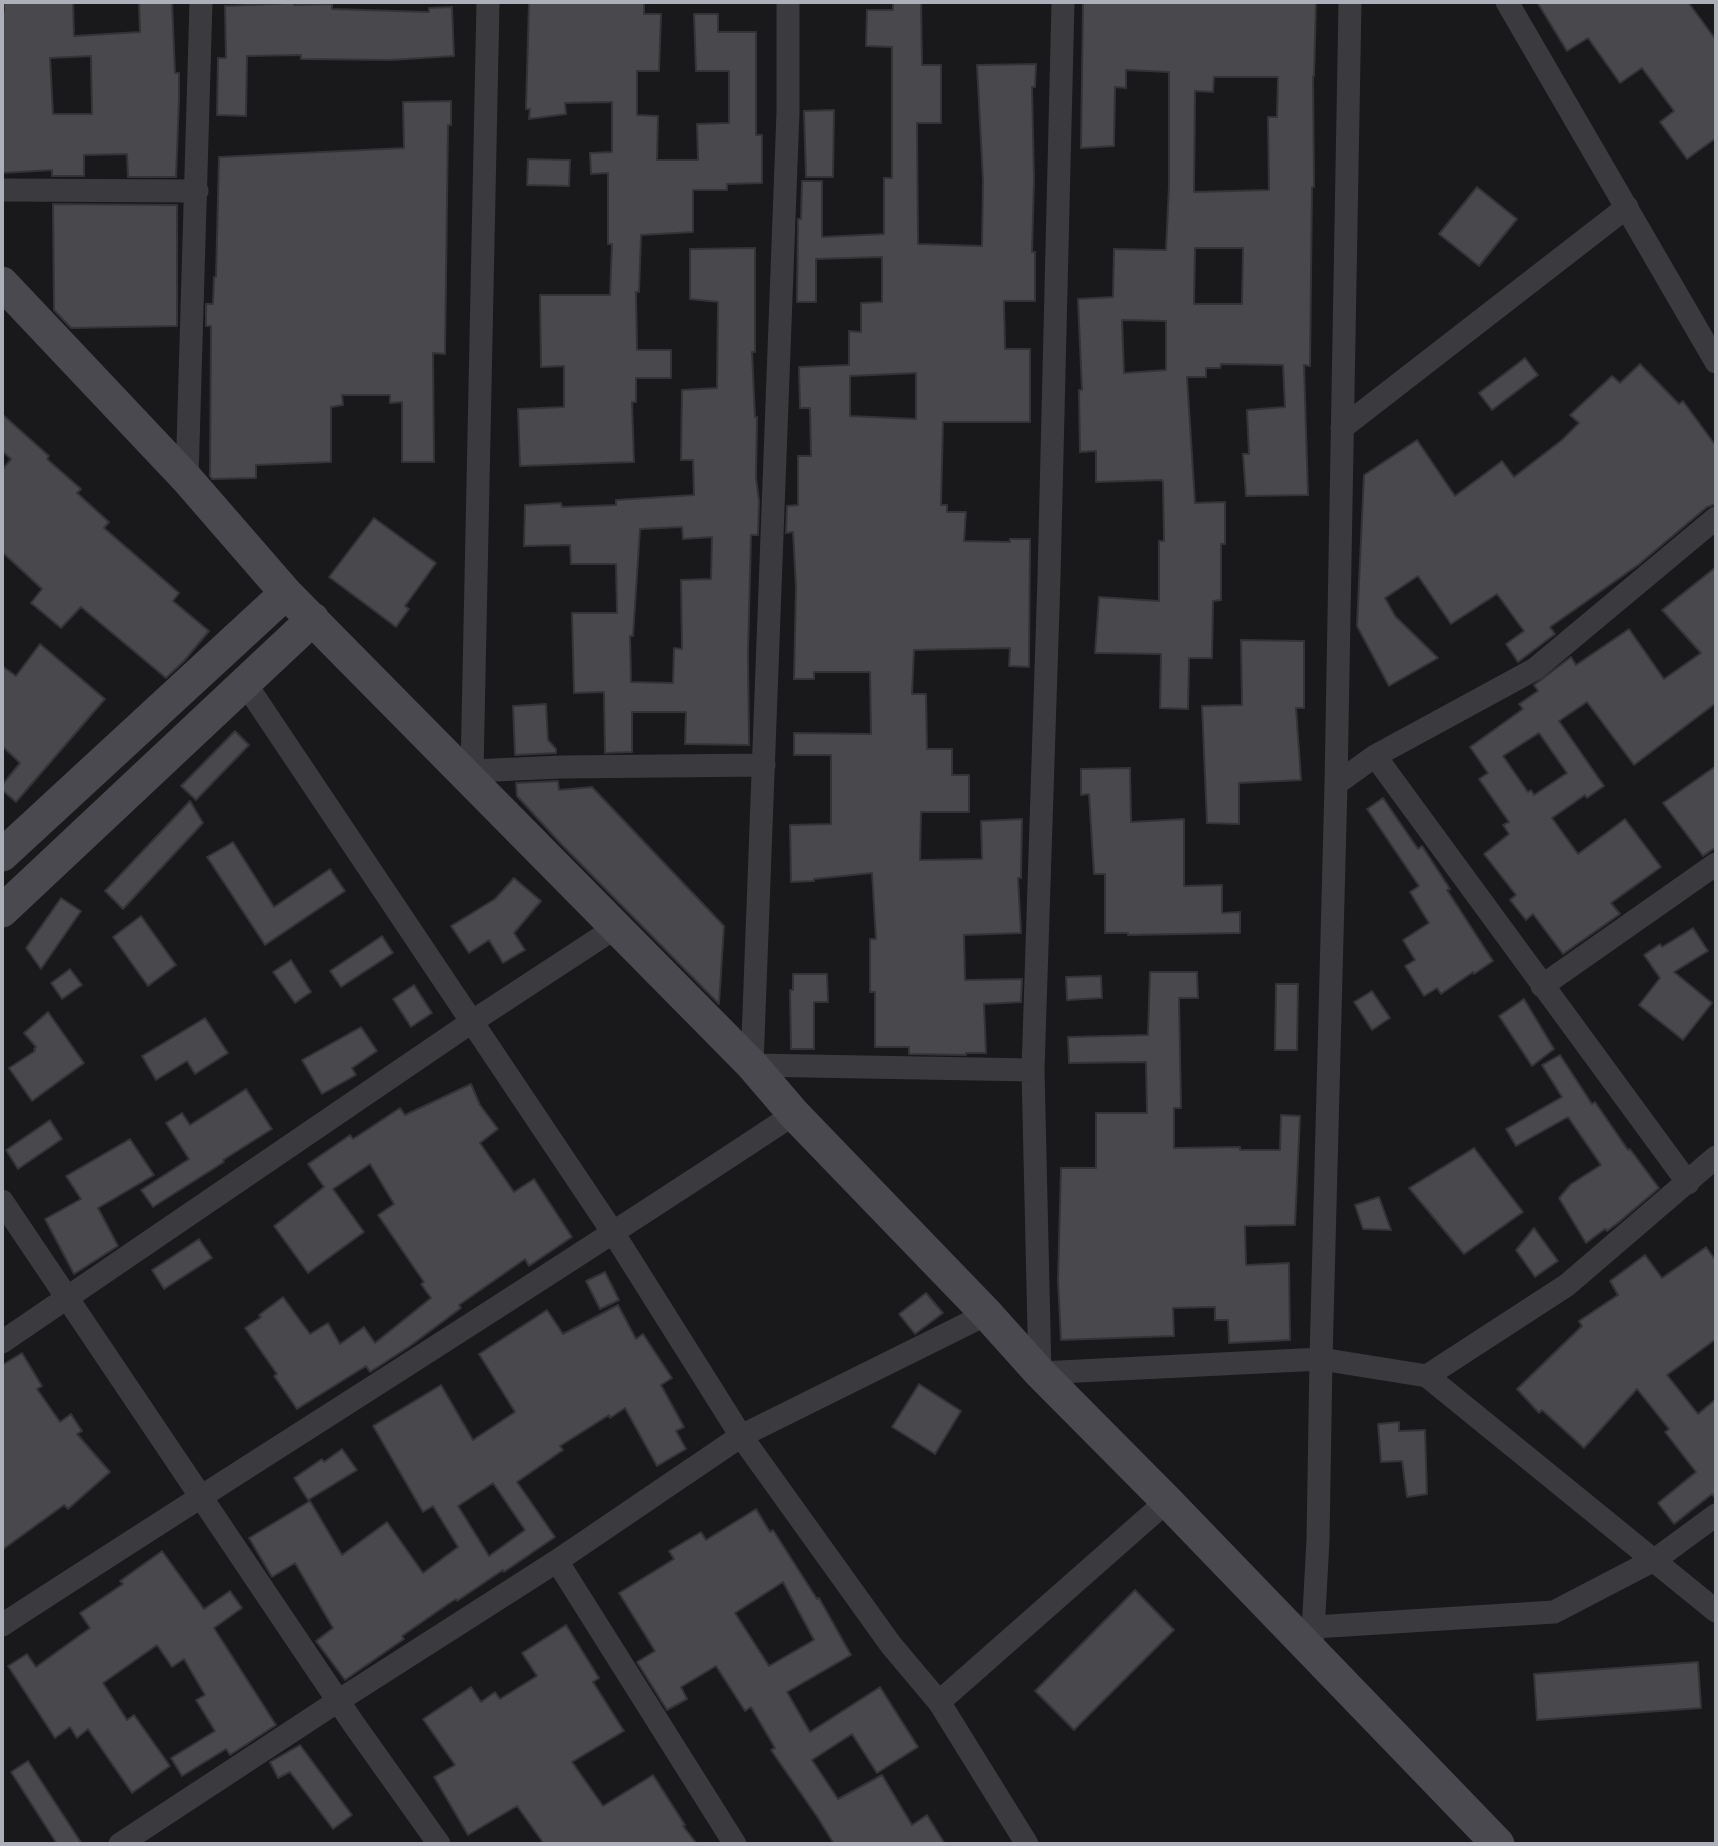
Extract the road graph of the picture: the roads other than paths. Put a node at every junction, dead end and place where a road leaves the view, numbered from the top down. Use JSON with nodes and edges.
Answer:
{"nodes":[{"id":1,"x":201,"y":2,"type":"edge"},
{"id":2,"x":488,"y":2,"type":"edge"},
{"id":3,"x":788,"y":2,"type":"edge"},
{"id":4,"x":1063,"y":2,"type":"edge"},
{"id":5,"x":1350,"y":2,"type":"edge"},
{"id":6,"x":1507,"y":2,"type":"edge"},
{"id":7,"x":2,"y":190,"type":"edge"},
{"id":8,"x":197,"y":191,"type":"junction"},
{"id":9,"x":1626,"y":207,"type":"junction"},
{"id":10,"x":2,"y":283,"type":"edge"},
{"id":11,"x":1716,"y":362,"type":"edge"},
{"id":12,"x":1342,"y":428,"type":"junction"},
{"id":13,"x":187,"y":479,"type":"junction"},
{"id":14,"x":1716,"y":518,"type":"edge"},
{"id":15,"x":286,"y":593,"type":"junction"},
{"id":16,"x":313,"y":619,"type":"junction"},
{"id":17,"x":245,"y":683,"type":"junction"},
{"id":18,"x":1375,"y":757,"type":"junction"},
{"id":19,"x":764,"y":765,"type":"junction"},
{"id":20,"x":470,"y":774,"type":"junction"},
{"id":21,"x":1336,"y":784,"type":"junction"},
{"id":22,"x":2,"y":856,"type":"edge"},
{"id":23,"x":1716,"y":864,"type":"edge"},
{"id":24,"x":2,"y":911,"type":"edge"},
{"id":25,"x":615,"y":928,"type":"junction"},
{"id":26,"x":1542,"y":986,"type":"junction"},
{"id":27,"x":473,"y":1021,"type":"junction"},
{"id":28,"x":752,"y":1065,"type":"junction"},
{"id":29,"x":1033,"y":1070,"type":"junction"},
{"id":30,"x":794,"y":1114,"type":"junction"},
{"id":31,"x":1716,"y":1157,"type":"edge"},
{"id":32,"x":1688,"y":1182,"type":"junction"},
{"id":33,"x":2,"y":1201,"type":"edge"},
{"id":34,"x":614,"y":1234,"type":"junction"},
{"id":35,"x":67,"y":1299,"type":"junction"},
{"id":36,"x":987,"y":1314,"type":"junction"},
{"id":37,"x":2,"y":1342,"type":"edge"},
{"id":38,"x":1321,"y":1359,"type":"junction"},
{"id":39,"x":1040,"y":1373,"type":"junction"},
{"id":40,"x":1427,"y":1376,"type":"junction"},
{"id":41,"x":741,"y":1436,"type":"junction"},
{"id":42,"x":201,"y":1495,"type":"junction"},
{"id":43,"x":1167,"y":1501,"type":"junction"},
{"id":44,"x":1716,"y":1516,"type":"edge"},
{"id":45,"x":1656,"y":1559,"type":"junction"},
{"id":46,"x":557,"y":1562,"type":"junction"},
{"id":47,"x":1716,"y":1611,"type":"edge"},
{"id":48,"x":2,"y":1625,"type":"edge"},
{"id":49,"x":1313,"y":1638,"type":"junction"},
{"id":50,"x":338,"y":1701,"type":"junction"},
{"id":51,"x":939,"y":1702,"type":"junction"},
{"id":52,"x":120,"y":1844,"type":"edge"},
{"id":53,"x":439,"y":1844,"type":"edge"},
{"id":54,"x":735,"y":1844,"type":"edge"},
{"id":55,"x":1027,"y":1844,"type":"edge"},
{"id":56,"x":1498,"y":1844,"type":"edge"}],
"edges":[{"from":1,"to":8,"type":"street"},
{"from":2,"to":20,"type":"street"},
{"from":3,"to":19,"type":"street"},
{"from":4,"to":29,"type":"street"},
{"from":5,"to":12,"type":"street"},
{"from":6,"to":9,"type":"street"},
{"from":7,"to":8,"type":"street"},
{"from":8,"to":13,"type":"street"},
{"from":9,"to":11,"type":"street"},
{"from":9,"to":12,"type":"street"},
{"from":10,"to":13,"type":"main road"},
{"from":12,"to":21,"type":"street"},
{"from":13,"to":15,"type":"main road"},
{"from":14,"to":18,"type":"street"},
{"from":15,"to":16,"type":"main road"},
{"from":15,"to":22,"type":"main road"},
{"from":16,"to":17,"type":"main road"},
{"from":16,"to":20,"type":"main road"},
{"from":17,"to":24,"type":"main road"},
{"from":17,"to":27,"type":"street"},
{"from":18,"to":21,"type":"street"},
{"from":18,"to":26,"type":"street"},
{"from":19,"to":20,"type":"street"},
{"from":19,"to":28,"type":"street"},
{"from":20,"to":25,"type":"main road"},
{"from":21,"to":38,"type":"street"},
{"from":23,"to":26,"type":"street"},
{"from":25,"to":27,"type":"street"},
{"from":25,"to":28,"type":"main road"},
{"from":26,"to":32,"type":"street"},
{"from":27,"to":34,"type":"street"},
{"from":27,"to":35,"type":"street"},
{"from":28,"to":29,"type":"street"},
{"from":28,"to":30,"type":"main road"},
{"from":29,"to":39,"type":"street"},
{"from":30,"to":34,"type":"street"},
{"from":30,"to":36,"type":"main road"},
{"from":31,"to":32,"type":"street"},
{"from":32,"to":40,"type":"street"},
{"from":33,"to":35,"type":"street"},
{"from":34,"to":41,"type":"street"},
{"from":34,"to":42,"type":"street"},
{"from":35,"to":37,"type":"street"},
{"from":35,"to":42,"type":"street"},
{"from":36,"to":39,"type":"main road"},
{"from":36,"to":41,"type":"street"},
{"from":38,"to":39,"type":"street"},
{"from":38,"to":40,"type":"street"},
{"from":38,"to":49,"type":"street"},
{"from":39,"to":43,"type":"main road"},
{"from":40,"to":45,"type":"street"},
{"from":41,"to":46,"type":"street"},
{"from":41,"to":51,"type":"street"},
{"from":42,"to":48,"type":"street"},
{"from":42,"to":50,"type":"street"},
{"from":43,"to":49,"type":"main road"},
{"from":43,"to":51,"type":"street"},
{"from":44,"to":45,"type":"street"},
{"from":45,"to":47,"type":"street"},
{"from":45,"to":49,"type":"street"},
{"from":46,"to":50,"type":"street"},
{"from":46,"to":54,"type":"street"},
{"from":49,"to":56,"type":"main road"},
{"from":50,"to":52,"type":"street"},
{"from":50,"to":53,"type":"street"},
{"from":51,"to":55,"type":"street"}]}
